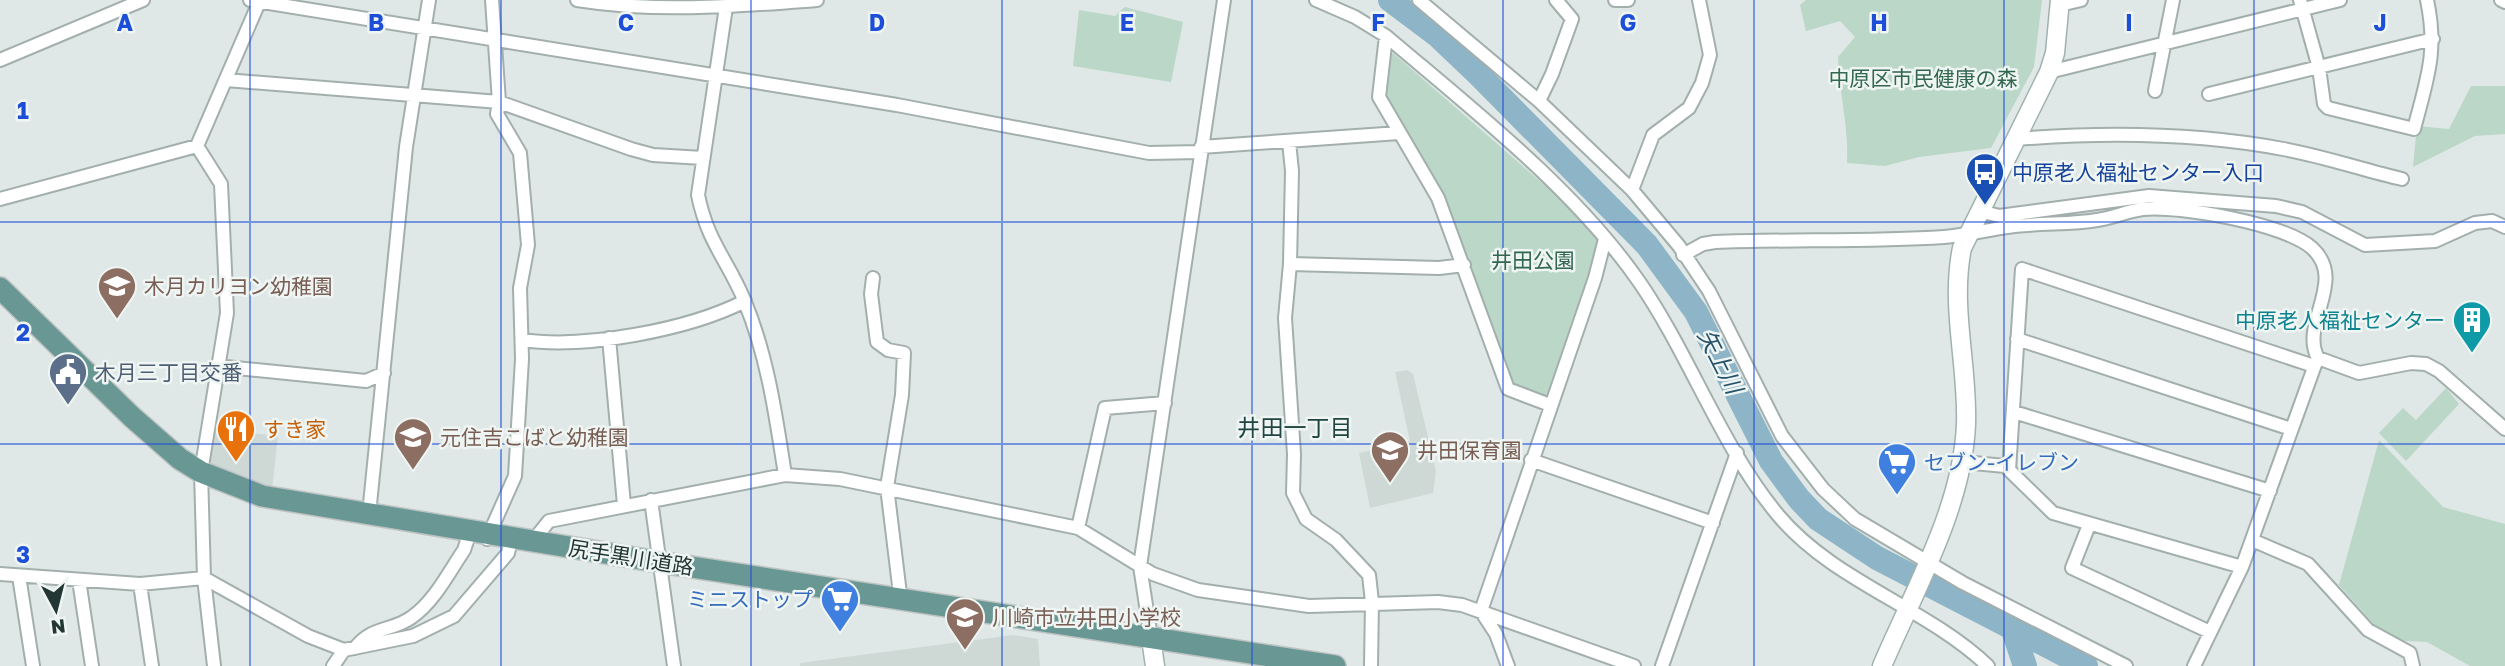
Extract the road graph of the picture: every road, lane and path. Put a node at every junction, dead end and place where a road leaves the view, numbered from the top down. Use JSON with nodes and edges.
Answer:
{"nodes":[{"id":1,"x":143,"y":0,"type":"edge"},
{"id":2,"x":429,"y":0,"type":"edge"},
{"id":3,"x":492,"y":0,"type":"edge"},
{"id":4,"x":577,"y":0,"type":"edge"},
{"id":5,"x":817,"y":0,"type":"edge"},
{"id":6,"x":1224,"y":0,"type":"edge"},
{"id":7,"x":1317,"y":0,"type":"edge"},
{"id":8,"x":1419,"y":0,"type":"edge"},
{"id":9,"x":1556,"y":0,"type":"edge"},
{"id":10,"x":1615,"y":0,"type":"edge"},
{"id":11,"x":1628,"y":0,"type":"edge"},
{"id":12,"x":1699,"y":0,"type":"edge"},
{"id":13,"x":2081,"y":0,"type":"edge"},
{"id":14,"x":2173,"y":0,"type":"edge"},
{"id":15,"x":2340,"y":0,"type":"edge"},
{"id":16,"x":2427,"y":0,"type":"edge"},
{"id":17,"x":257,"y":1,"type":"edge"},
{"id":18,"x":2060,"y":3,"type":"edge"},
{"id":19,"x":2301,"y":4,"type":"edge"},
{"id":20,"x":726,"y":8,"type":"junction"},
{"id":21,"x":424,"y":27,"type":"junction"},
{"id":22,"x":1386,"y":36,"type":"junction"},
{"id":23,"x":494,"y":38,"type":"junction"},
{"id":24,"x":2433,"y":39,"type":"junction"},
{"id":25,"x":2164,"y":43,"type":"junction"},
{"id":26,"x":0,"y":60,"type":"edge"},
{"id":27,"x":2319,"y":68,"type":"junction"},
{"id":28,"x":2049,"y":72,"type":"junction"},
{"id":29,"x":718,"y":76,"type":"junction"},
{"id":30,"x":226,"y":80,"type":"junction"},
{"id":31,"x":2155,"y":91,"type":"dead end"},
{"id":32,"x":2209,"y":94,"type":"dead end"},
{"id":33,"x":412,"y":95,"type":"junction"},
{"id":34,"x":1538,"y":101,"type":"junction"},
{"id":35,"x":499,"y":102,"type":"junction"},
{"id":36,"x":1399,"y":133,"type":"junction"},
{"id":37,"x":2017,"y":139,"type":"junction"},
{"id":38,"x":1289,"y":142,"type":"junction"},
{"id":39,"x":197,"y":146,"type":"junction"},
{"id":40,"x":1201,"y":150,"type":"junction"},
{"id":41,"x":703,"y":158,"type":"junction"},
{"id":42,"x":2402,"y":179,"type":"dead end"},
{"id":43,"x":1632,"y":190,"type":"junction"},
{"id":44,"x":0,"y":199,"type":"edge"},
{"id":45,"x":1980,"y":211,"type":"junction"},
{"id":46,"x":2505,"y":227,"type":"edge"},
{"id":47,"x":1969,"y":233,"type":"junction"},
{"id":48,"x":1605,"y":239,"type":"junction"},
{"id":49,"x":1684,"y":255,"type":"junction"},
{"id":50,"x":1290,"y":264,"type":"junction"},
{"id":51,"x":1464,"y":265,"type":"junction"},
{"id":52,"x":873,"y":278,"type":"dead end"},
{"id":53,"x":0,"y":288,"type":"edge"},
{"id":54,"x":0,"y":300,"type":"edge"},
{"id":55,"x":745,"y":301,"type":"junction"},
{"id":56,"x":609,"y":338,"type":"junction"},
{"id":57,"x":2017,"y":339,"type":"junction"},
{"id":58,"x":522,"y":340,"type":"junction"},
{"id":59,"x":2316,"y":362,"type":"junction"},
{"id":60,"x":216,"y":366,"type":"junction"},
{"id":61,"x":384,"y":373,"type":"junction"},
{"id":62,"x":1165,"y":402,"type":"junction"},
{"id":63,"x":1550,"y":405,"type":"junction"},
{"id":64,"x":2014,"y":412,"type":"junction"},
{"id":65,"x":2291,"y":429,"type":"junction"},
{"id":66,"x":2505,"y":429,"type":"edge"},
{"id":67,"x":1737,"y":453,"type":"junction"},
{"id":68,"x":1531,"y":460,"type":"junction"},
{"id":69,"x":1963,"y":462,"type":"junction"},
{"id":70,"x":2008,"y":470,"type":"junction"},
{"id":71,"x":785,"y":475,"type":"junction"},
{"id":72,"x":202,"y":476,"type":"junction"},
{"id":73,"x":887,"y":487,"type":"junction"},
{"id":74,"x":2270,"y":491,"type":"junction"},
{"id":75,"x":651,"y":500,"type":"junction"},
{"id":76,"x":624,"y":505,"type":"junction"},
{"id":77,"x":369,"y":514,"type":"junction"},
{"id":78,"x":1713,"y":523,"type":"junction"},
{"id":79,"x":2089,"y":526,"type":"junction"},
{"id":80,"x":1078,"y":528,"type":"junction"},
{"id":81,"x":481,"y":538,"type":"junction"},
{"id":82,"x":2252,"y":540,"type":"junction"},
{"id":83,"x":533,"y":541,"type":"junction"},
{"id":84,"x":510,"y":545,"type":"junction"},
{"id":85,"x":1926,"y":564,"type":"junction"},
{"id":86,"x":660,"y":566,"type":"junction"},
{"id":87,"x":1140,"y":566,"type":"junction"},
{"id":88,"x":2242,"y":567,"type":"junction"},
{"id":89,"x":0,"y":574,"type":"edge"},
{"id":90,"x":19,"y":576,"type":"junction"},
{"id":91,"x":204,"y":578,"type":"junction"},
{"id":92,"x":79,"y":580,"type":"junction"},
{"id":93,"x":139,"y":584,"type":"junction"},
{"id":94,"x":1372,"y":602,"type":"junction"},
{"id":95,"x":902,"y":604,"type":"junction"},
{"id":96,"x":1908,"y":606,"type":"junction"},
{"id":97,"x":1481,"y":611,"type":"junction"},
{"id":98,"x":2210,"y":632,"type":"junction"},
{"id":99,"x":1151,"y":641,"type":"junction"},
{"id":100,"x":349,"y":649,"type":"junction"},
{"id":101,"x":33,"y":666,"type":"edge"},
{"id":102,"x":92,"y":666,"type":"edge"},
{"id":103,"x":152,"y":666,"type":"edge"},
{"id":104,"x":214,"y":666,"type":"edge"},
{"id":105,"x":332,"y":666,"type":"edge"},
{"id":106,"x":674,"y":666,"type":"edge"},
{"id":107,"x":1155,"y":666,"type":"edge"},
{"id":108,"x":1281,"y":666,"type":"edge"},
{"id":109,"x":1335,"y":666,"type":"edge"},
{"id":110,"x":1371,"y":666,"type":"edge"},
{"id":111,"x":1508,"y":666,"type":"edge"},
{"id":112,"x":1634,"y":666,"type":"edge"},
{"id":113,"x":1662,"y":666,"type":"edge"},
{"id":114,"x":1882,"y":666,"type":"edge"},
{"id":115,"x":1988,"y":666,"type":"edge"},
{"id":116,"x":2126,"y":666,"type":"edge"},
{"id":117,"x":2194,"y":666,"type":"edge"},
{"id":118,"x":2413,"y":666,"type":"edge"}],
"edges":[{"from":1,"to":26,"type":"street"},
{"from":2,"to":21,"type":"street"},
{"from":3,"to":23,"type":"street"},
{"from":4,"to":20,"type":"street"},
{"from":5,"to":20,"type":"street"},
{"from":6,"to":40,"type":"street"},
{"from":7,"to":22,"type":"street"},
{"from":8,"to":34,"type":"street"},
{"from":9,"to":34,"type":"street"},
{"from":10,"to":11,"type":"street"},
{"from":12,"to":43,"type":"street"},
{"from":13,"to":18,"type":"street"},
{"from":14,"to":25,"type":"street"},
{"from":15,"to":19,"type":"street"},
{"from":16,"to":24,"type":"street"},
{"from":17,"to":21,"type":"street"},
{"from":17,"to":30,"type":"street"},
{"from":18,"to":28,"type":"street"},
{"from":19,"to":25,"type":"street"},
{"from":19,"to":27,"type":"street"},
{"from":20,"to":29,"type":"street"},
{"from":21,"to":23,"type":"street"},
{"from":21,"to":33,"type":"street"},
{"from":22,"to":36,"type":"street"},
{"from":22,"to":48,"type":"street"},
{"from":23,"to":29,"type":"street"},
{"from":23,"to":35,"type":"street"},
{"from":24,"to":27,"type":"street"},
{"from":24,"to":27,"type":"street"},
{"from":25,"to":28,"type":"street"},
{"from":25,"to":31,"type":"street"},
{"from":27,"to":32,"type":"street"},
{"from":28,"to":37,"type":"street"},
{"from":29,"to":40,"type":"street"},
{"from":29,"to":41,"type":"street"},
{"from":30,"to":33,"type":"street"},
{"from":30,"to":39,"type":"street"},
{"from":33,"to":35,"type":"street"},
{"from":33,"to":61,"type":"street"},
{"from":34,"to":43,"type":"street"},
{"from":35,"to":41,"type":"street"},
{"from":35,"to":58,"type":"street"},
{"from":36,"to":38,"type":"street"},
{"from":36,"to":51,"type":"street"},
{"from":37,"to":42,"type":"street"},
{"from":37,"to":45,"type":"street"},
{"from":38,"to":40,"type":"street"},
{"from":38,"to":50,"type":"street"},
{"from":39,"to":44,"type":"street"},
{"from":39,"to":60,"type":"street"},
{"from":40,"to":62,"type":"street"},
{"from":41,"to":55,"type":"street"},
{"from":43,"to":49,"type":"street"},
{"from":45,"to":46,"type":"street"},
{"from":45,"to":47,"type":"street"},
{"from":47,"to":49,"type":"street"},
{"from":47,"to":59,"type":"street"},
{"from":47,"to":69,"type":"street"},
{"from":48,"to":63,"type":"street"},
{"from":48,"to":67,"type":"street"},
{"from":49,"to":85,"type":"street"},
{"from":50,"to":51,"type":"street"},
{"from":50,"to":94,"type":"street"},
{"from":51,"to":63,"type":"street"},
{"from":52,"to":73,"type":"street"},
{"from":53,"to":72,"type":"main road","name":"尻手黒川道路"},
{"from":54,"to":72,"type":"main road","name":"尻手黒川道路"},
{"from":55,"to":56,"type":"street"},
{"from":55,"to":71,"type":"street"},
{"from":56,"to":58,"type":"street"},
{"from":56,"to":76,"type":"street"},
{"from":57,"to":59,"type":"street"},
{"from":57,"to":64,"type":"street"},
{"from":57,"to":65,"type":"street"},
{"from":58,"to":81,"type":"street"},
{"from":59,"to":65,"type":"street"},
{"from":59,"to":66,"type":"street"},
{"from":60,"to":61,"type":"street"},
{"from":60,"to":72,"type":"street"},
{"from":61,"to":77,"type":"street"},
{"from":62,"to":80,"type":"street"},
{"from":62,"to":87,"type":"street"},
{"from":63,"to":68,"type":"street"},
{"from":64,"to":70,"type":"street"},
{"from":64,"to":74,"type":"street"},
{"from":65,"to":74,"type":"street"},
{"from":67,"to":78,"type":"street"},
{"from":67,"to":96,"type":"street"},
{"from":68,"to":78,"type":"street"},
{"from":68,"to":97,"type":"street"},
{"from":69,"to":70,"type":"street"},
{"from":69,"to":85,"type":"street"},
{"from":70,"to":79,"type":"street"},
{"from":71,"to":73,"type":"street"},
{"from":71,"to":75,"type":"street"},
{"from":72,"to":77,"type":"main road","name":"尻手黒川道路"},
{"from":72,"to":81,"type":"main road","name":"尻手黒川道路"},
{"from":72,"to":91,"type":"street"},
{"from":73,"to":80,"type":"street"},
{"from":73,"to":95,"type":"street"},
{"from":74,"to":82,"type":"street"},
{"from":75,"to":76,"type":"street"},
{"from":75,"to":86,"type":"street"},
{"from":76,"to":83,"type":"street"},
{"from":77,"to":81,"type":"main road","name":"尻手黒川道路"},
{"from":78,"to":113,"type":"street"},
{"from":79,"to":88,"type":"street"},
{"from":79,"to":98,"type":"street"},
{"from":80,"to":87,"type":"street"},
{"from":81,"to":83,"type":"main road","name":"尻手黒川道路"},
{"from":81,"to":84,"type":"main road","name":"尻手黒川道路"},
{"from":81,"to":100,"type":"street"},
{"from":82,"to":88,"type":"street"},
{"from":82,"to":118,"type":"street"},
{"from":83,"to":86,"type":"main road","name":"尻手黒川道路"},
{"from":84,"to":86,"type":"main road","name":"尻手黒川道路"},
{"from":84,"to":100,"type":"street"},
{"from":85,"to":96,"type":"street"},
{"from":85,"to":116,"type":"street"},
{"from":86,"to":95,"type":"main road","name":"尻手黒川道路"},
{"from":86,"to":106,"type":"street"},
{"from":87,"to":94,"type":"street"},
{"from":87,"to":99,"type":"street"},
{"from":88,"to":98,"type":"street"},
{"from":89,"to":90,"type":"street"},
{"from":90,"to":92,"type":"street"},
{"from":90,"to":101,"type":"street"},
{"from":91,"to":93,"type":"street"},
{"from":91,"to":100,"type":"street"},
{"from":91,"to":104,"type":"street"},
{"from":92,"to":93,"type":"street"},
{"from":92,"to":102,"type":"street"},
{"from":93,"to":103,"type":"street"},
{"from":94,"to":97,"type":"street"},
{"from":94,"to":110,"type":"street"},
{"from":95,"to":99,"type":"main road","name":"尻手黒川道路"},
{"from":96,"to":114,"type":"street"},
{"from":96,"to":115,"type":"street"},
{"from":97,"to":111,"type":"street"},
{"from":97,"to":112,"type":"street"},
{"from":98,"to":117,"type":"street"},
{"from":99,"to":107,"type":"street"},
{"from":99,"to":108,"type":"main road","name":"尻手黒川道路"},
{"from":99,"to":109,"type":"main road","name":"尻手黒川道路"},
{"from":100,"to":105,"type":"street"}]}
